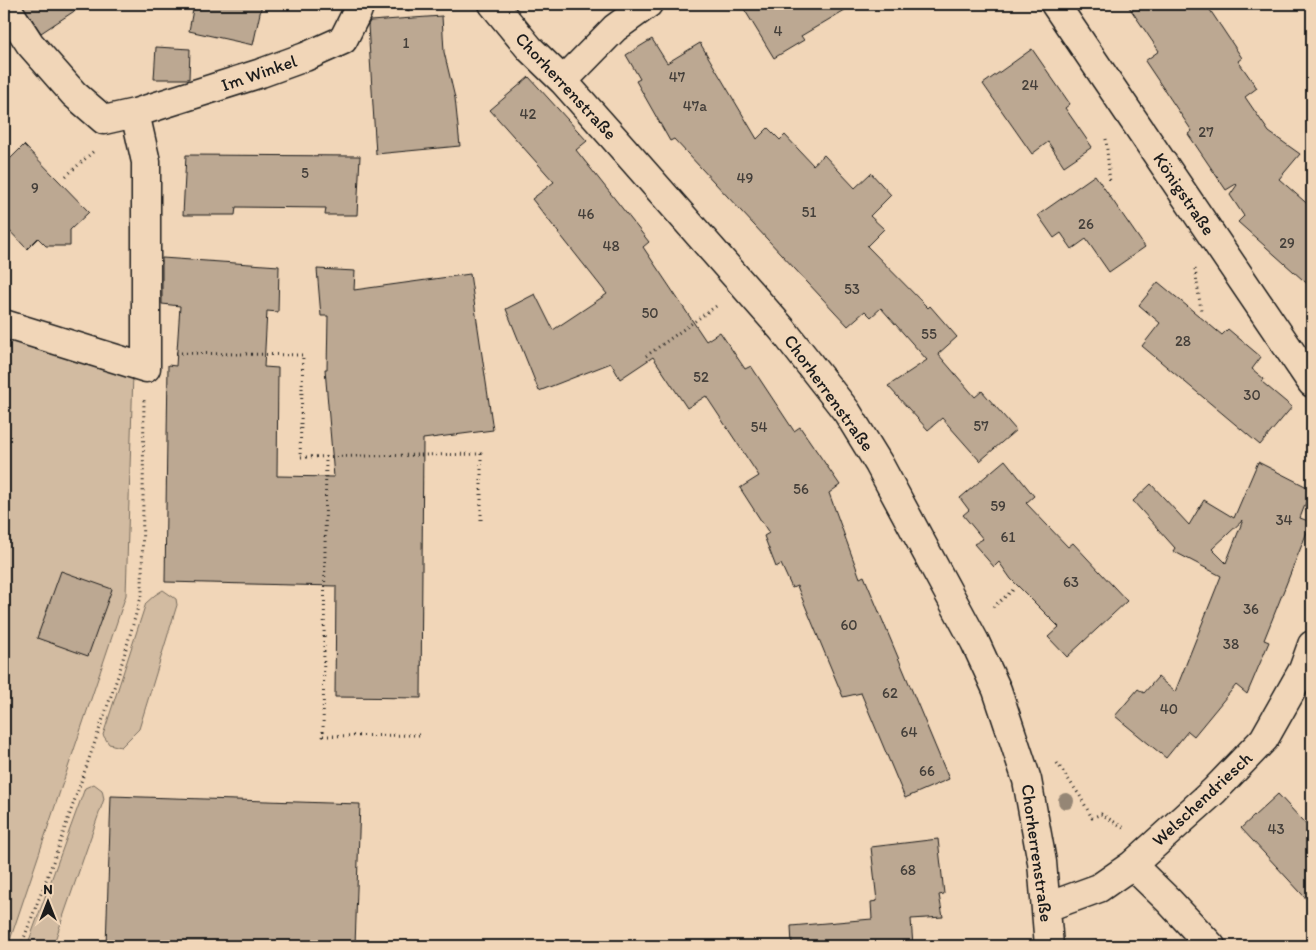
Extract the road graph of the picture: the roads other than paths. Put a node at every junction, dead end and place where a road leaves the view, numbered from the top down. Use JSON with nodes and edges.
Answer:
{"nodes":[{"id":1,"x":4,"y":4,"type":"edge"},
{"id":2,"x":360,"y":4,"type":"edge"},
{"id":3,"x":493,"y":4,"type":"edge"},
{"id":4,"x":648,"y":4,"type":"edge"},
{"id":5,"x":1055,"y":4,"type":"edge"},
{"id":6,"x":563,"y":81,"type":"junction"},
{"id":7,"x":135,"y":113,"type":"junction"},
{"id":8,"x":4,"y":324,"type":"edge"},
{"id":9,"x":1312,"y":383,"type":"edge"},
{"id":10,"x":1312,"y":645,"type":"edge"},
{"id":11,"x":1138,"y":859,"type":"junction"},
{"id":12,"x":1047,"y":907,"type":"junction"},
{"id":13,"x":1049,"y":946,"type":"edge"},
{"id":14,"x":1211,"y":946,"type":"edge"}],
"edges":[{"from":1,"to":7,"type":"street","name":"Im Winkel"},
{"from":2,"to":7,"type":"street","name":"Im Winkel"},
{"from":3,"to":6,"type":"street","name":"Chorherrenstraße"},
{"from":4,"to":6,"type":"street"},
{"from":5,"to":9,"type":"street","name":"Königstraße"},
{"from":6,"to":12,"type":"street","name":"Chorherrenstraße"},
{"from":7,"to":8,"type":"street"},
{"from":10,"to":11,"type":"street","name":"Welschendriesch"},
{"from":11,"to":12,"type":"street","name":"Welschendriesch"},
{"from":11,"to":14,"type":"street"},
{"from":12,"to":13,"type":"street","name":"Chorherrenstraße"}]}
